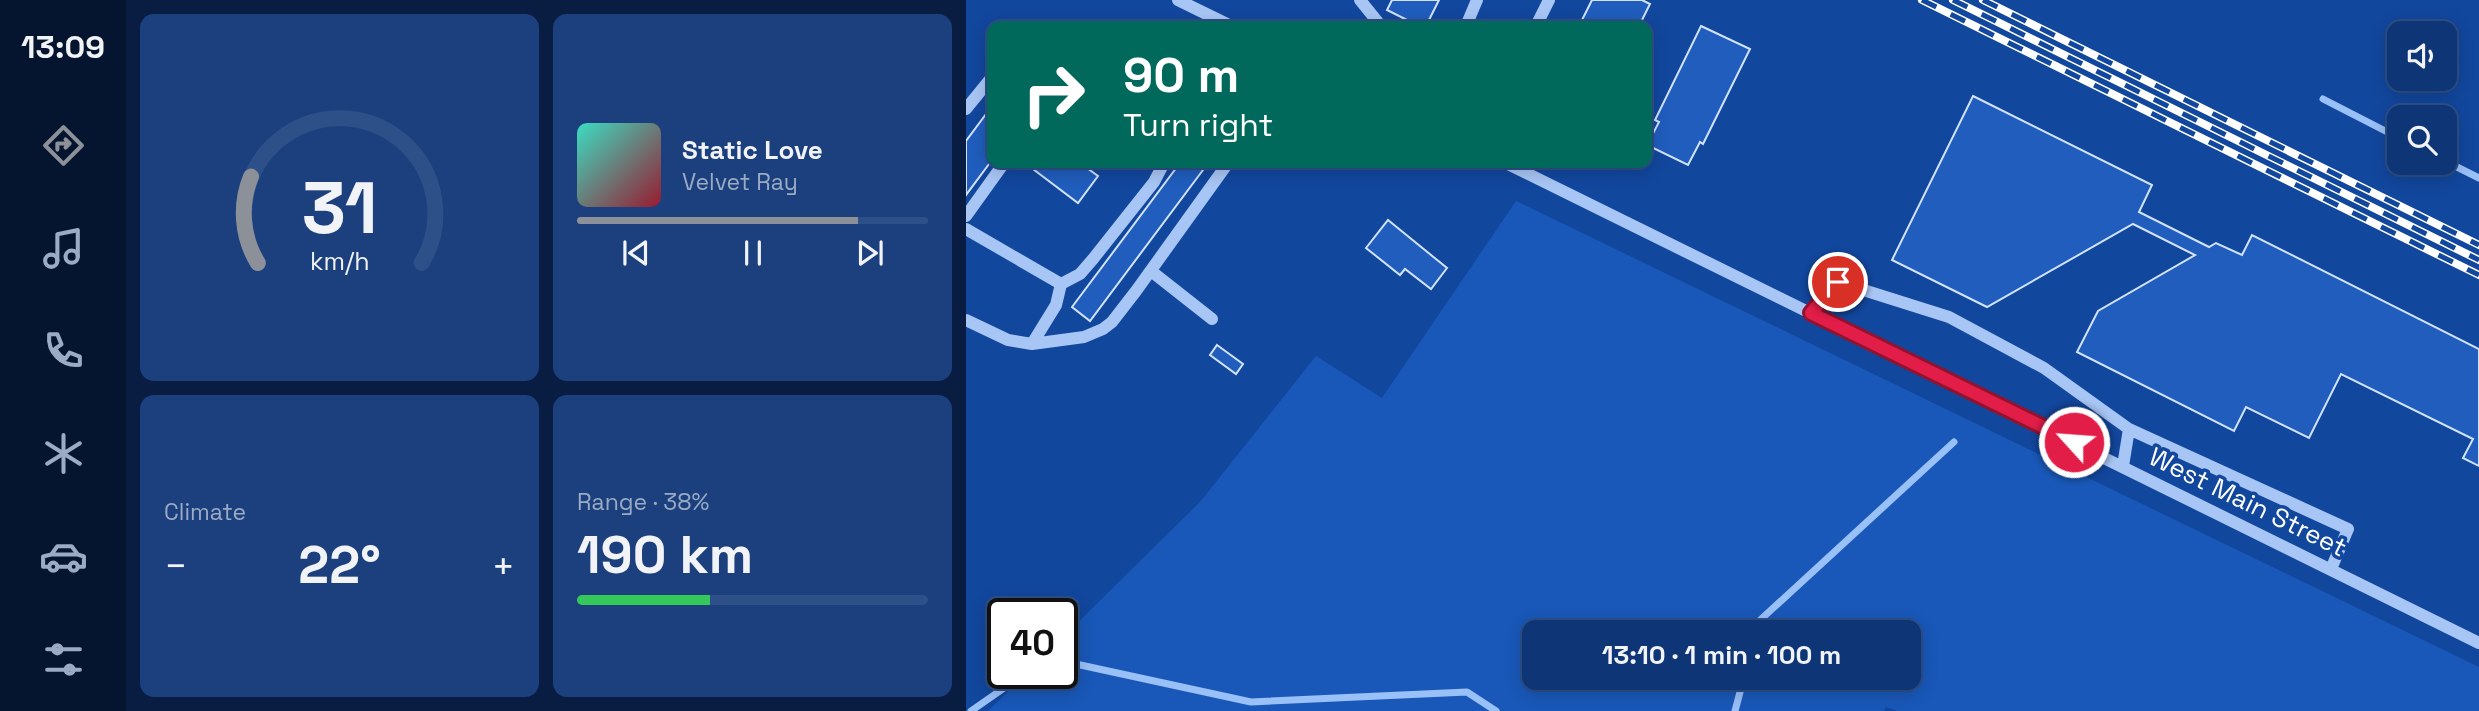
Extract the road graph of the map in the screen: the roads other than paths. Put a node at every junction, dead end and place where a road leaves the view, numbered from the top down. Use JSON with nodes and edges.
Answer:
{"nodes":[{"id":1,"x":1178,"y":0,"type":"edge"},
{"id":2,"x":1360,"y":0,"type":"edge"},
{"id":3,"x":1477,"y":0,"type":"edge"},
{"id":4,"x":1549,"y":0,"type":"edge"},
{"id":5,"x":1221,"y":21,"type":"edge"},
{"id":6,"x":1377,"y":21,"type":"edge"},
{"id":7,"x":1468,"y":21,"type":"edge"},
{"id":8,"x":1538,"y":21,"type":"edge"},
{"id":9,"x":987,"y":83,"type":"edge"},
{"id":10,"x":966,"y":109,"type":"edge"},
{"id":11,"x":1000,"y":168,"type":"edge"},
{"id":12,"x":1161,"y":168,"type":"edge"},
{"id":13,"x":1224,"y":168,"type":"edge"},
{"id":14,"x":1516,"y":168,"type":"edge"},
{"id":15,"x":966,"y":216,"type":"edge"},
{"id":16,"x":966,"y":229,"type":"edge"},
{"id":17,"x":1151,"y":271,"type":"junction"},
{"id":18,"x":1061,"y":284,"type":"junction"},
{"id":19,"x":1811,"y":313,"type":"junction"},
{"id":20,"x":1212,"y":319,"type":"dead end"},
{"id":21,"x":966,"y":320,"type":"edge"},
{"id":22,"x":1032,"y":344,"type":"junction"},
{"id":23,"x":2129,"y":429,"type":"junction"},
{"id":24,"x":2123,"y":466,"type":"junction"},
{"id":25,"x":2331,"y":569,"type":"junction"},
{"id":26,"x":2479,"y":643,"type":"edge"}],
"edges":[{"from":1,"to":5,"type":"street"},
{"from":2,"to":6,"type":"street"},
{"from":3,"to":7,"type":"street"},
{"from":4,"to":8,"type":"street"},
{"from":9,"to":10,"type":"street"},
{"from":11,"to":15,"type":"street"},
{"from":12,"to":18,"type":"street"},
{"from":13,"to":17,"type":"street"},
{"from":14,"to":19,"type":"street","name":"West Main Street"},
{"from":16,"to":18,"type":"street"},
{"from":17,"to":20,"type":"street"},
{"from":17,"to":22,"type":"street"},
{"from":18,"to":22,"type":"street"},
{"from":19,"to":23,"type":"street"},
{"from":19,"to":24,"type":"street","name":"West Main Street"},
{"from":21,"to":22,"type":"street"},
{"from":23,"to":24,"type":"street"},
{"from":23,"to":25,"type":"street"},
{"from":24,"to":25,"type":"street","name":"West Main Street"},
{"from":25,"to":26,"type":"street","name":"West Main Street"}]}
